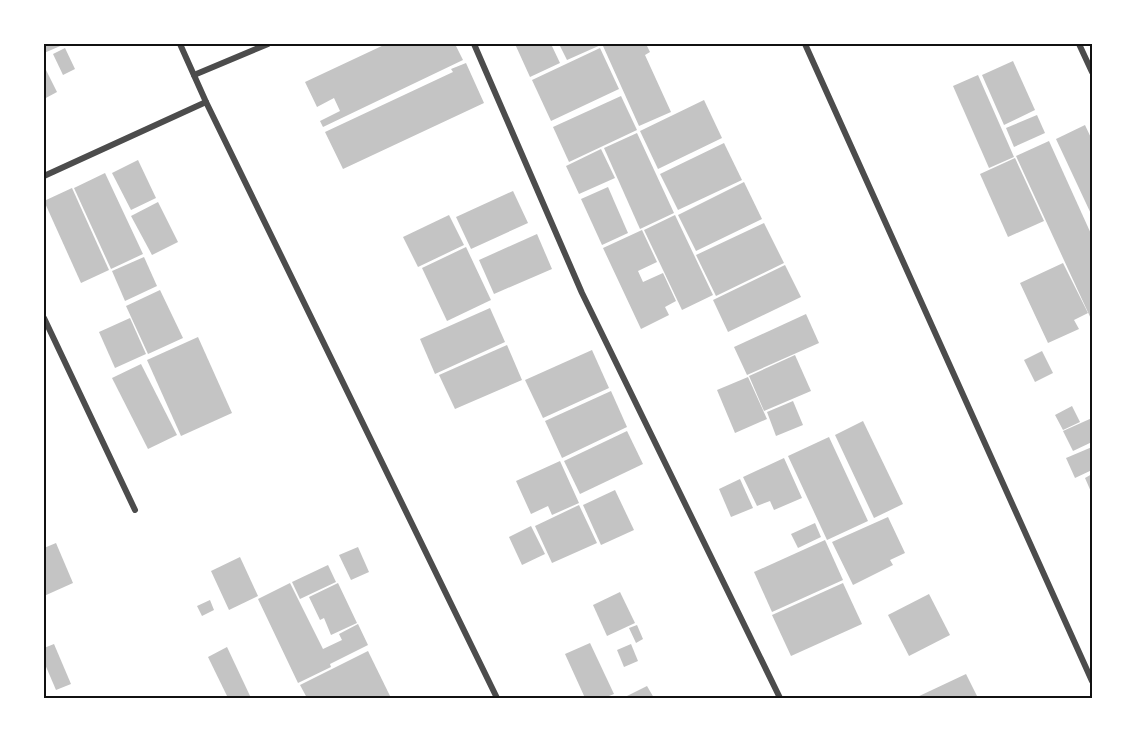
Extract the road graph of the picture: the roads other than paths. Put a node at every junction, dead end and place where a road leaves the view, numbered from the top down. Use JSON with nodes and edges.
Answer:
{"nodes":[{"id":1,"x":180,"y":44,"type":"edge"},
{"id":2,"x":268,"y":44,"type":"edge"},
{"id":3,"x":474,"y":44,"type":"edge"},
{"id":4,"x":805,"y":44,"type":"edge"},
{"id":5,"x":1079,"y":44,"type":"edge"},
{"id":6,"x":1092,"y":72,"type":"edge"},
{"id":7,"x":194,"y":75,"type":"junction"},
{"id":8,"x":206,"y":102,"type":"junction"},
{"id":9,"x":44,"y":176,"type":"edge"},
{"id":10,"x":44,"y":318,"type":"edge"},
{"id":11,"x":135,"y":510,"type":"dead end"},
{"id":12,"x":1092,"y":681,"type":"edge"},
{"id":13,"x":497,"y":699,"type":"edge"},
{"id":14,"x":780,"y":699,"type":"edge"}],
"edges":[{"from":1,"to":7,"type":"street"},
{"from":2,"to":7,"type":"street"},
{"from":3,"to":14,"type":"street"},
{"from":4,"to":12,"type":"street"},
{"from":5,"to":6,"type":"street"},
{"from":7,"to":8,"type":"street"},
{"from":8,"to":9,"type":"street"},
{"from":8,"to":13,"type":"street"},
{"from":10,"to":11,"type":"street"}]}
